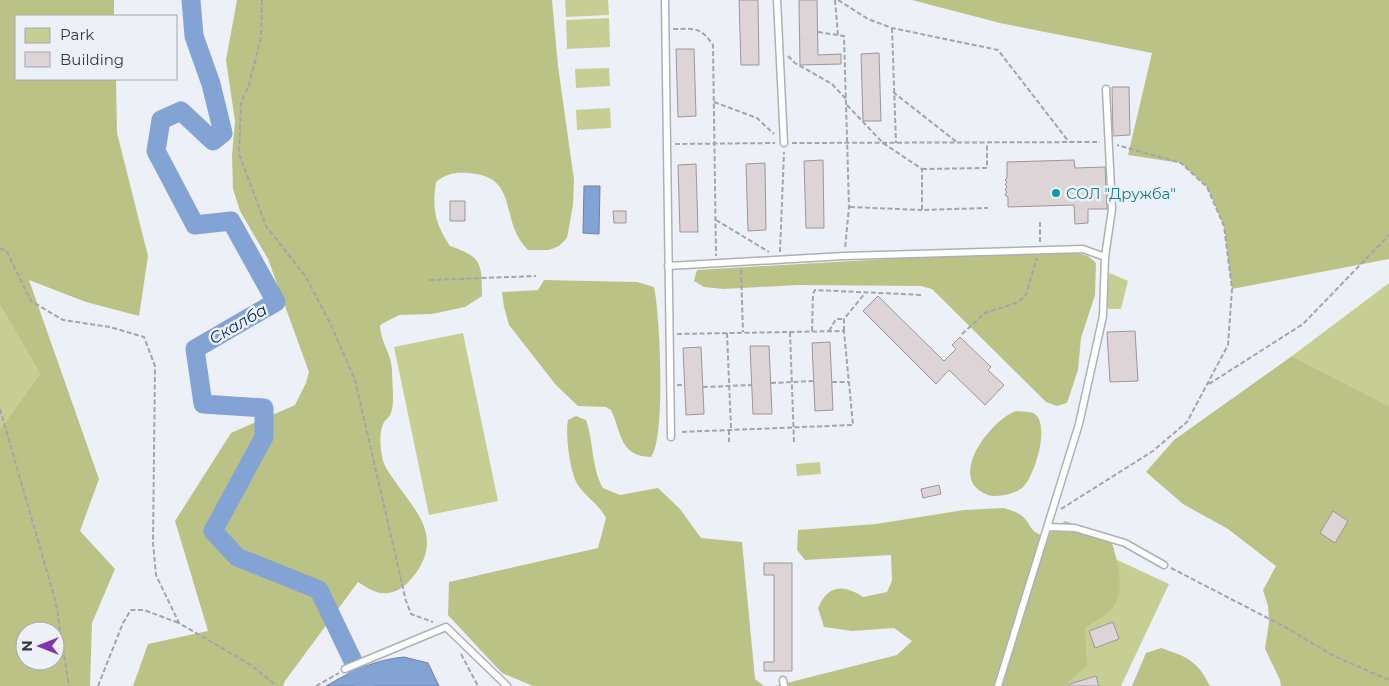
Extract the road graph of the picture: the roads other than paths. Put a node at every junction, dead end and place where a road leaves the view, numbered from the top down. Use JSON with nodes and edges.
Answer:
{"nodes":[{"id":1,"x":665,"y":0,"type":"edge"},
{"id":2,"x":777,"y":0,"type":"edge"},
{"id":3,"x":1106,"y":89,"type":"dead end"},
{"id":4,"x":784,"y":143,"type":"road end"},
{"id":5,"x":1105,"y":257,"type":"junction"},
{"id":6,"x":668,"y":266,"type":"junction"},
{"id":7,"x":671,"y":434,"type":"road end"},
{"id":8,"x":1048,"y":527,"type":"junction"},
{"id":9,"x":1164,"y":565,"type":"road end"},
{"id":10,"x":346,"y":669,"type":"road end"},
{"id":11,"x":507,"y":686,"type":"edge"},
{"id":12,"x":998,"y":686,"type":"edge"}],
"edges":[{"from":1,"to":6,"type":"lane"},
{"from":2,"to":4,"type":"lane"},
{"from":3,"to":5,"type":"lane"},
{"from":5,"to":6,"type":"lane"},
{"from":5,"to":8,"type":"lane"},
{"from":6,"to":7,"type":"lane"},
{"from":8,"to":9,"type":"lane"},
{"from":8,"to":12,"type":"lane"},
{"from":10,"to":11,"type":"lane"}]}
